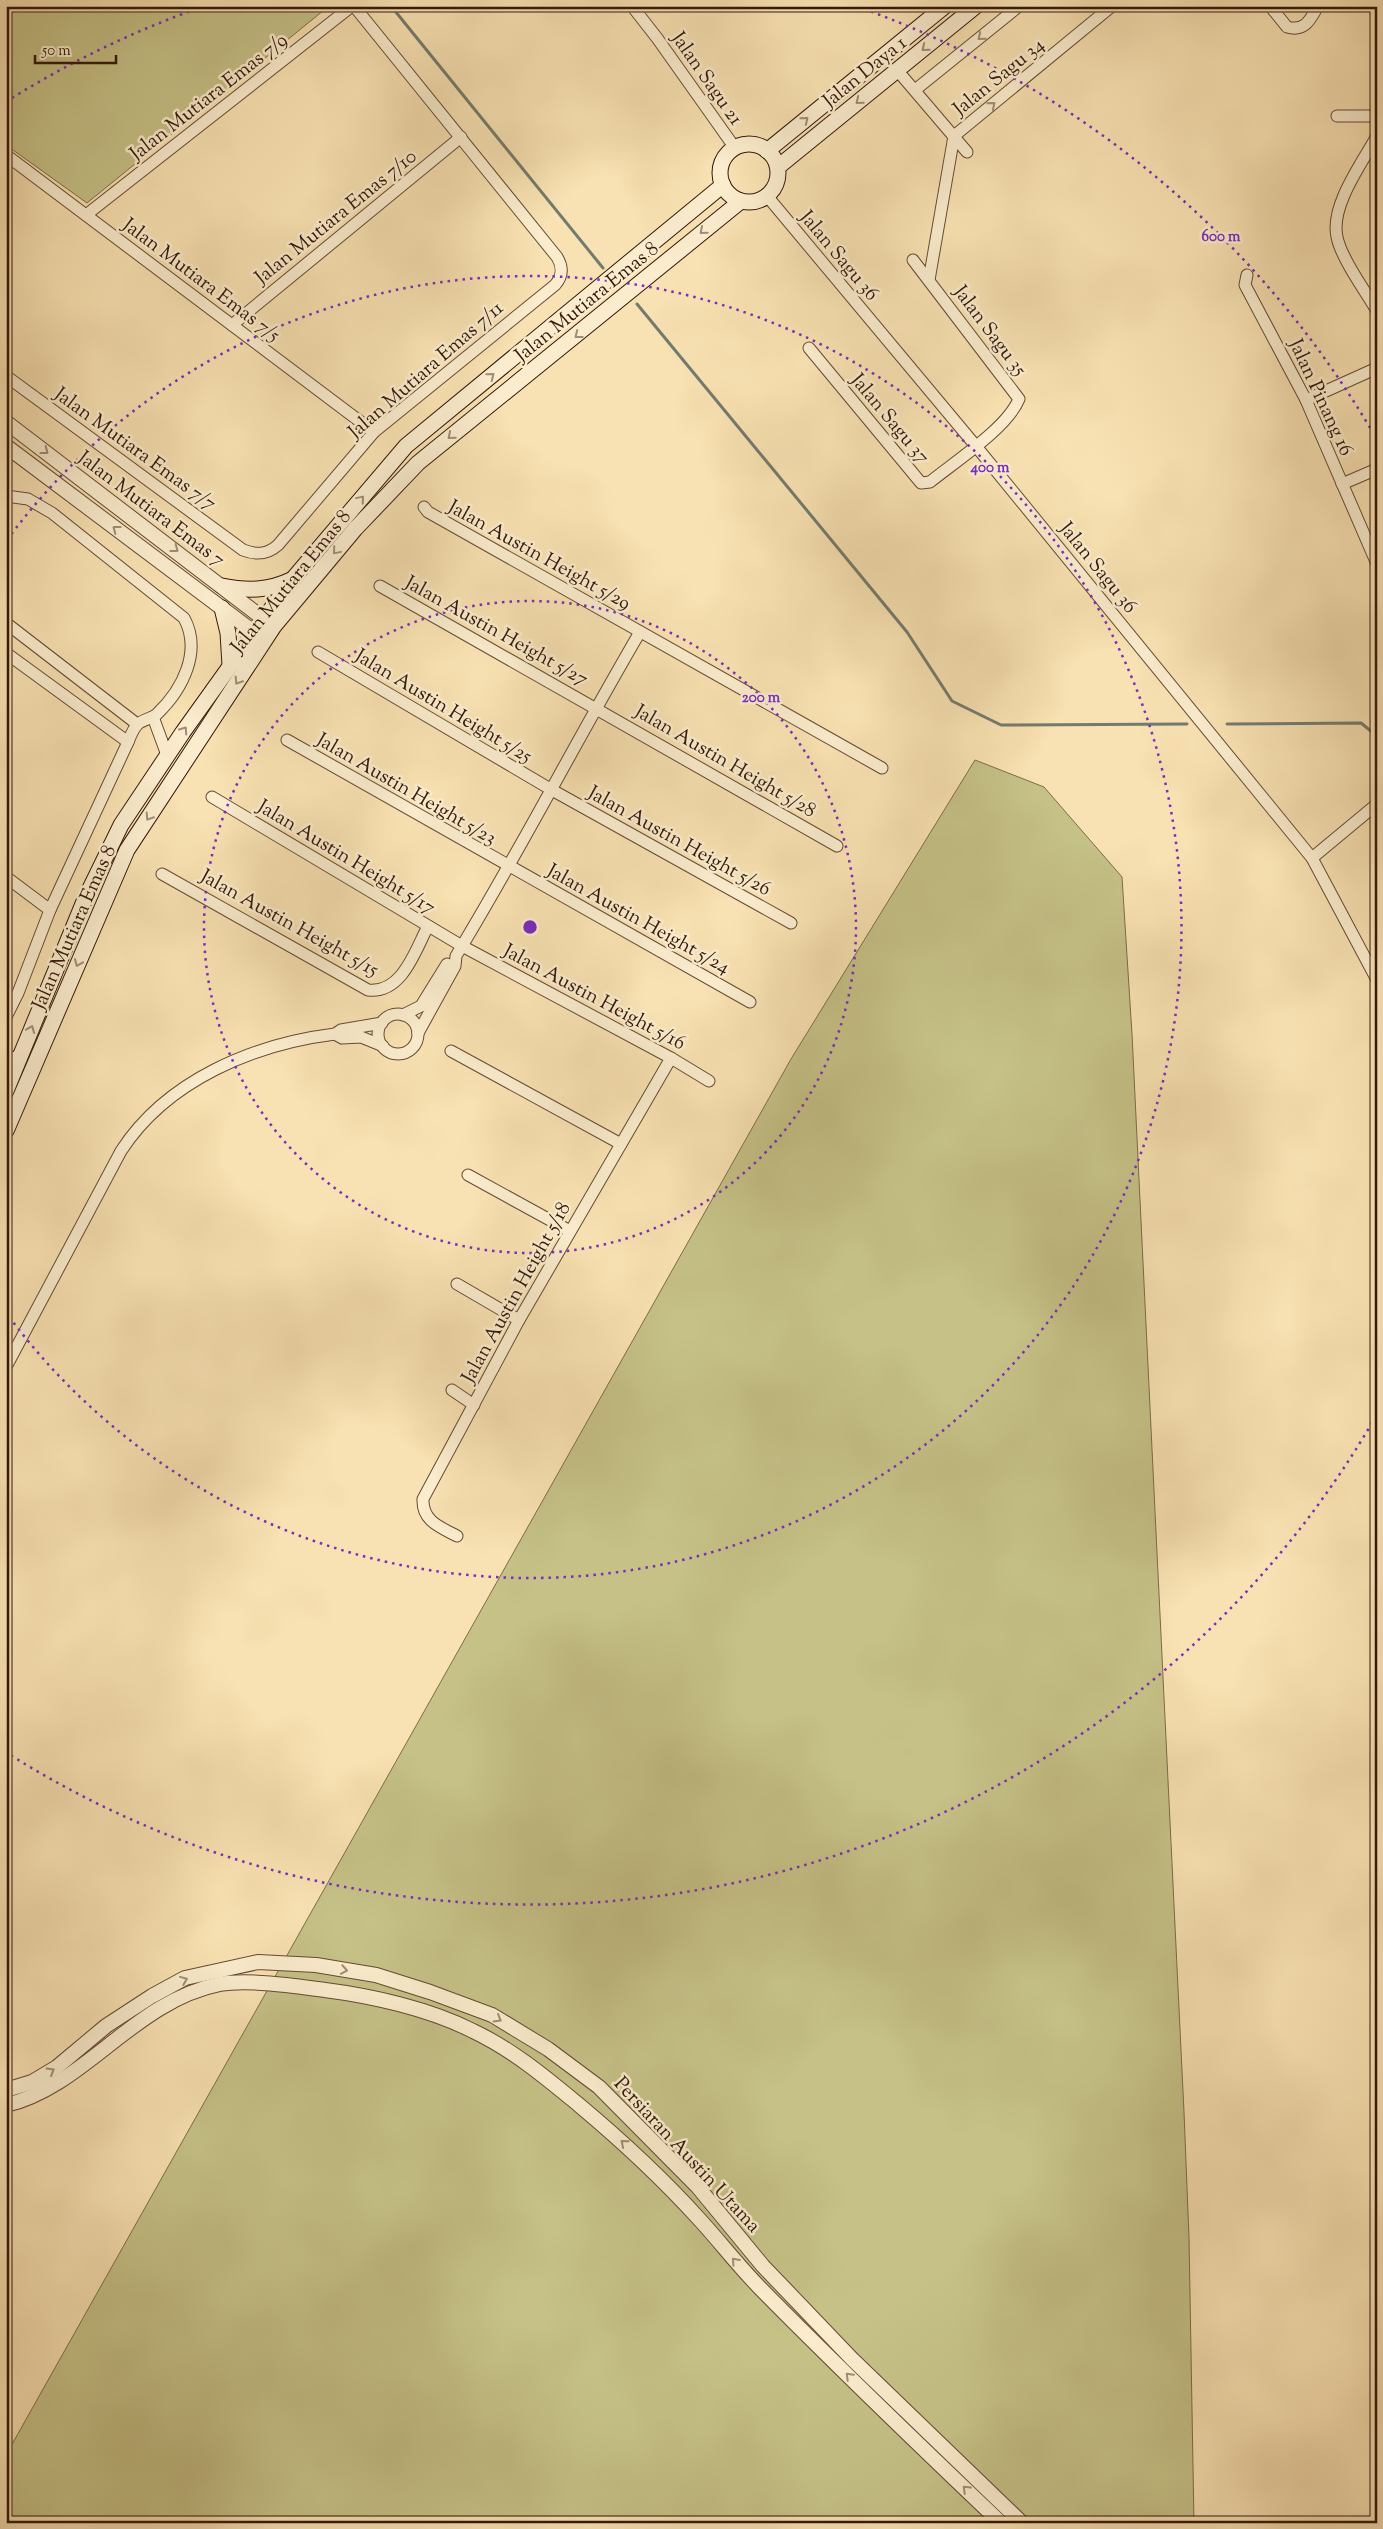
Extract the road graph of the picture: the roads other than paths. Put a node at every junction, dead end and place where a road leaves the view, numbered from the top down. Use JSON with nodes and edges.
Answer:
{"nodes":[{"id":1,"x":353,"y":6,"type":"edge"},
{"id":2,"x":632,"y":6,"type":"edge"},
{"id":3,"x":945,"y":6,"type":"edge"},
{"id":4,"x":976,"y":6,"type":"edge"},
{"id":5,"x":1019,"y":6,"type":"edge"},
{"id":6,"x":1112,"y":6,"type":"edge"},
{"id":7,"x":1270,"y":6,"type":"edge"},
{"id":8,"x":1318,"y":6,"type":"edge"},
{"id":9,"x":897,"y":70,"type":"junction"},
{"id":10,"x":915,"y":90,"type":"junction"},
{"id":11,"x":1337,"y":116,"type":"dead end"},
{"id":12,"x":1377,"y":116,"type":"edge"},
{"id":13,"x":954,"y":136,"type":"junction"},
{"id":14,"x":1377,"y":136,"type":"edge"},
{"id":15,"x":461,"y":137,"type":"junction"},
{"id":16,"x":735,"y":148,"type":"junction"},
{"id":17,"x":767,"y":151,"type":"junction"},
{"id":18,"x":967,"y":152,"type":"dead end"},
{"id":19,"x":6,"y":155,"type":"edge"},
{"id":20,"x":778,"y":168,"type":"junction"},
{"id":21,"x":723,"y":185,"type":"junction"},
{"id":22,"x":766,"y":196,"type":"junction"},
{"id":23,"x":741,"y":201,"type":"junction"},
{"id":24,"x":86,"y":215,"type":"junction"},
{"id":25,"x":913,"y":260,"type":"dead end"},
{"id":26,"x":1247,"y":275,"type":"dead end"},
{"id":27,"x":929,"y":280,"type":"junction"},
{"id":28,"x":1377,"y":311,"type":"edge"},
{"id":29,"x":232,"y":325,"type":"junction"},
{"id":30,"x":809,"y":348,"type":"dead end"},
{"id":31,"x":1377,"y":368,"type":"edge"},
{"id":32,"x":6,"y":376,"type":"edge"},
{"id":33,"x":1306,"y":400,"type":"junction"},
{"id":34,"x":6,"y":422,"type":"edge"},
{"id":35,"x":6,"y":429,"type":"edge"},
{"id":36,"x":374,"y":432,"type":"junction"},
{"id":37,"x":20,"y":433,"type":"junction"},
{"id":38,"x":975,"y":445,"type":"junction"},
{"id":39,"x":6,"y":446,"type":"edge"},
{"id":40,"x":1377,"y":469,"type":"edge"},
{"id":41,"x":1342,"y":484,"type":"junction"},
{"id":42,"x":6,"y":496,"type":"edge"},
{"id":43,"x":424,"y":507,"type":"dead end"},
{"id":44,"x":242,"y":550,"type":"joint"},
{"id":45,"x":1377,"y":564,"type":"edge"},
{"id":46,"x":292,"y":580,"type":"junction"},
{"id":47,"x":222,"y":586,"type":"junction"},
{"id":48,"x":380,"y":586,"type":"dead end"},
{"id":49,"x":222,"y":608,"type":"junction"},
{"id":50,"x":268,"y":622,"type":"junction"},
{"id":51,"x":6,"y":623,"type":"edge"},
{"id":52,"x":640,"y":632,"type":"junction"},
{"id":53,"x":259,"y":636,"type":"junction"},
{"id":54,"x":318,"y":652,"type":"dead end"},
{"id":55,"x":6,"y":653,"type":"edge"},
{"id":56,"x":230,"y":665,"type":"junction"},
{"id":57,"x":596,"y":707,"type":"junction"},
{"id":58,"x":152,"y":717,"type":"junction"},
{"id":59,"x":137,"y":724,"type":"junction"},
{"id":60,"x":287,"y":740,"type":"dead end"},
{"id":61,"x":128,"y":742,"type":"junction"},
{"id":62,"x":167,"y":755,"type":"junction"},
{"id":63,"x":882,"y":768,"type":"dead end"},
{"id":64,"x":552,"y":790,"type":"junction"},
{"id":65,"x":212,"y":797,"type":"dead end"},
{"id":66,"x":1377,"y":804,"type":"edge"},
{"id":67,"x":837,"y":846,"type":"dead end"},
{"id":68,"x":1312,"y":858,"type":"junction"},
{"id":69,"x":509,"y":868,"type":"junction"},
{"id":70,"x":162,"y":874,"type":"dead end"},
{"id":71,"x":6,"y":877,"type":"edge"},
{"id":72,"x":50,"y":910,"type":"junction"},
{"id":73,"x":791,"y":923,"type":"dead end"},
{"id":74,"x":428,"y":926,"type":"junction"},
{"id":75,"x":459,"y":951,"type":"junction"},
{"id":76,"x":1377,"y":980,"type":"edge"},
{"id":77,"x":750,"y":1002,"type":"dead end"},
{"id":78,"x":404,"y":1015,"type":"junction"},
{"id":79,"x":6,"y":1017,"type":"edge"},
{"id":80,"x":382,"y":1023,"type":"junction"},
{"id":81,"x":418,"y":1033,"type":"junction"},
{"id":82,"x":335,"y":1034,"type":"junction"},
{"id":83,"x":383,"y":1046,"type":"junction"},
{"id":84,"x":451,"y":1050,"type":"dead end"},
{"id":85,"x":21,"y":1054,"type":"junction"},
{"id":86,"x":670,"y":1058,"type":"junction"},
{"id":87,"x":6,"y":1062,"type":"edge"},
{"id":88,"x":709,"y":1081,"type":"dead end"},
{"id":89,"x":6,"y":1090,"type":"edge"},
{"id":90,"x":6,"y":1131,"type":"edge"},
{"id":91,"x":621,"y":1144,"type":"junction"},
{"id":92,"x":468,"y":1175,"type":"dead end"},
{"id":93,"x":570,"y":1231,"type":"junction"},
{"id":94,"x":457,"y":1284,"type":"dead end"},
{"id":95,"x":519,"y":1320,"type":"junction"},
{"id":96,"x":6,"y":1367,"type":"edge"},
{"id":97,"x":452,"y":1390,"type":"dead end"},
{"id":98,"x":474,"y":1405,"type":"junction"},
{"id":99,"x":457,"y":1536,"type":"dead end"},
{"id":100,"x":6,"y":2090,"type":"edge"},
{"id":101,"x":6,"y":2105,"type":"edge"},
{"id":102,"x":1001,"y":2523,"type":"edge"},
{"id":103,"x":1022,"y":2523,"type":"edge"}],
"edges":[{"from":1,"to":15,"type":"street"},
{"from":1,"to":24,"type":"street","name":"Jalan Mutiara Emas 7/9"},
{"from":2,"to":16,"type":"street","name":"Jalan Sagu 21"},
{"from":17,"to":3,"type":"main road","name":"Jalan Daya 1","one_way":true},
{"from":4,"to":9,"type":"main road","name":"Jalan Daya 1","one_way":true},
{"from":5,"to":10,"type":"street","one_way":true},
{"from":13,"to":6,"type":"street","name":"Jalan Sagu 34","one_way":true},
{"from":7,"to":8,"type":"street"},
{"from":9,"to":10,"type":"street"},
{"from":9,"to":20,"type":"main road","name":"Jalan Daya 1","one_way":true},
{"from":10,"to":13,"type":"street"},
{"from":11,"to":12,"type":"street"},
{"from":13,"to":18,"type":"street"},
{"from":13,"to":27,"type":"street","name":"Jalan Sagu 35"},
{"from":14,"to":28,"type":"street"},
{"from":15,"to":29,"type":"street","name":"Jalan Mutiara Emas 7/10"},
{"from":15,"to":36,"type":"street","name":"Jalan Mutiara Emas 7/11"},
{"from":16,"to":17,"type":"main road"},
{"from":16,"to":21,"type":"main road"},
{"from":17,"to":20,"type":"main road"},
{"from":19,"to":24,"type":"street","name":"Jalan Mutiara Emas 7/5"},
{"from":20,"to":22,"type":"main road"},
{"from":21,"to":23,"type":"main road"},
{"from":46,"to":21,"type":"main road","name":"Jalan Mutiara Emas 8","one_way":true},
{"from":22,"to":23,"type":"main road"},
{"from":22,"to":38,"type":"street","name":"Jalan Sagu 36"},
{"from":23,"to":50,"type":"main road","name":"Jalan Mutiara Emas 8","one_way":true},
{"from":24,"to":29,"type":"street","name":"Jalan Mutiara Emas 7/5"},
{"from":25,"to":27,"type":"street","name":"Jalan Sagu 35"},
{"from":26,"to":33,"type":"street","name":"Jalan Pinang 16"},
{"from":27,"to":38,"type":"street","name":"Jalan Sagu 35"},
{"from":29,"to":36,"type":"street","name":"Jalan Mutiara Emas 7/5"},
{"from":30,"to":38,"type":"street","name":"Jalan Sagu 37"},
{"from":31,"to":33,"type":"street"},
{"from":32,"to":44,"type":"street","name":"Jalan Mutiara Emas 7/7"},
{"from":33,"to":41,"type":"street","name":"Jalan Pinang 16"},
{"from":34,"to":37,"type":"street","name":"Jalan Mutiara Emas 7"},
{"from":35,"to":37,"type":"street"},
{"from":36,"to":44,"type":"street","name":"Jalan Mutiara Emas 7/11"},
{"from":37,"to":47,"type":"street","name":"Jalan Mutiara Emas 7","one_way":true},
{"from":38,"to":68,"type":"street","name":"Jalan Sagu 36"},
{"from":49,"to":39,"type":"street","name":"Jalan Mutiara Emas 7","one_way":true},
{"from":40,"to":41,"type":"street"},
{"from":41,"to":45,"type":"street","name":"Jalan Pinang 16"},
{"from":42,"to":58,"type":"street"},
{"from":43,"to":52,"type":"street","name":"Jalan Austin Height 5/29"},
{"from":46,"to":47,"type":"main road"},
{"from":46,"to":50,"type":"main road","name":"Jalan Mutiara Emas 8"},
{"from":47,"to":50,"type":"street","name":"Jalan Mutiara Emas 7"},
{"from":48,"to":57,"type":"street","name":"Jalan Austin Height 5/27"},
{"from":49,"to":53,"type":"street","name":"Jalan Mutiara Emas 7"},
{"from":49,"to":56,"type":"main road"},
{"from":50,"to":53,"type":"main road","name":"Jalan Mutiara Emas 8"},
{"from":51,"to":59,"type":"street"},
{"from":52,"to":57,"type":"street"},
{"from":52,"to":63,"type":"street","name":"Jalan Austin Height 5/29"},
{"from":53,"to":56,"type":"main road","name":"Jalan Mutiara Emas 8"},
{"from":53,"to":90,"type":"main road","name":"Jalan Mutiara Emas 8","one_way":true},
{"from":54,"to":64,"type":"street","name":"Jalan Austin Height 5/25"},
{"from":55,"to":61,"type":"street"},
{"from":62,"to":56,"type":"main road","name":"Jalan Mutiara Emas 8","one_way":true},
{"from":57,"to":64,"type":"street"},
{"from":57,"to":67,"type":"street","name":"Jalan Austin Height 5/28"},
{"from":58,"to":59,"type":"street"},
{"from":58,"to":62,"type":"street"},
{"from":59,"to":61,"type":"street"},
{"from":60,"to":69,"type":"street","name":"Jalan Austin Height 5/23"},
{"from":61,"to":72,"type":"street"},
{"from":85,"to":62,"type":"main road","name":"Jalan Mutiara Emas 8","one_way":true},
{"from":64,"to":69,"type":"street"},
{"from":64,"to":73,"type":"street","name":"Jalan Austin Height 5/26"},
{"from":65,"to":74,"type":"street","name":"Jalan Austin Height 5/17"},
{"from":66,"to":68,"type":"street"},
{"from":68,"to":76,"type":"street","name":"Jalan Sagu 36"},
{"from":69,"to":75,"type":"street"},
{"from":69,"to":77,"type":"street","name":"Jalan Austin Height 5/24"},
{"from":70,"to":74,"type":"street","name":"Jalan Austin Height 5/15"},
{"from":71,"to":72,"type":"street"},
{"from":72,"to":79,"type":"street"},
{"from":74,"to":75,"type":"street","name":"Jalan Austin Height 5/17"},
{"from":75,"to":78,"type":"street"},
{"from":75,"to":81,"type":"street"},
{"from":75,"to":86,"type":"street","name":"Jalan Austin Height 5/16"},
{"from":78,"to":80,"type":"street"},
{"from":78,"to":81,"type":"street"},
{"from":80,"to":82,"type":"street"},
{"from":80,"to":83,"type":"street"},
{"from":81,"to":83,"type":"street"},
{"from":82,"to":83,"type":"street"},
{"from":82,"to":96,"type":"street"},
{"from":84,"to":91,"type":"street"},
{"from":85,"to":87,"type":"street"},
{"from":85,"to":89,"type":"main road","name":"Jalan Mutiara Emas 8"},
{"from":86,"to":88,"type":"street","name":"Jalan Austin Height 5/16"},
{"from":86,"to":91,"type":"street","name":"Jalan Austin Height 5/18"},
{"from":91,"to":93,"type":"street","name":"Jalan Austin Height 5/18"},
{"from":92,"to":93,"type":"street"},
{"from":93,"to":95,"type":"street","name":"Jalan Austin Height 5/18"},
{"from":94,"to":95,"type":"street"},
{"from":95,"to":98,"type":"street","name":"Jalan Austin Height 5/18"},
{"from":97,"to":98,"type":"street"},
{"from":98,"to":99,"type":"street","name":"Jalan Austin Height 5/18"},
{"from":100,"to":103,"type":"street","name":"Persiaran Austin Utama","one_way":true},
{"from":102,"to":101,"type":"street","name":"Persiaran Austin Utama","one_way":true}]}
